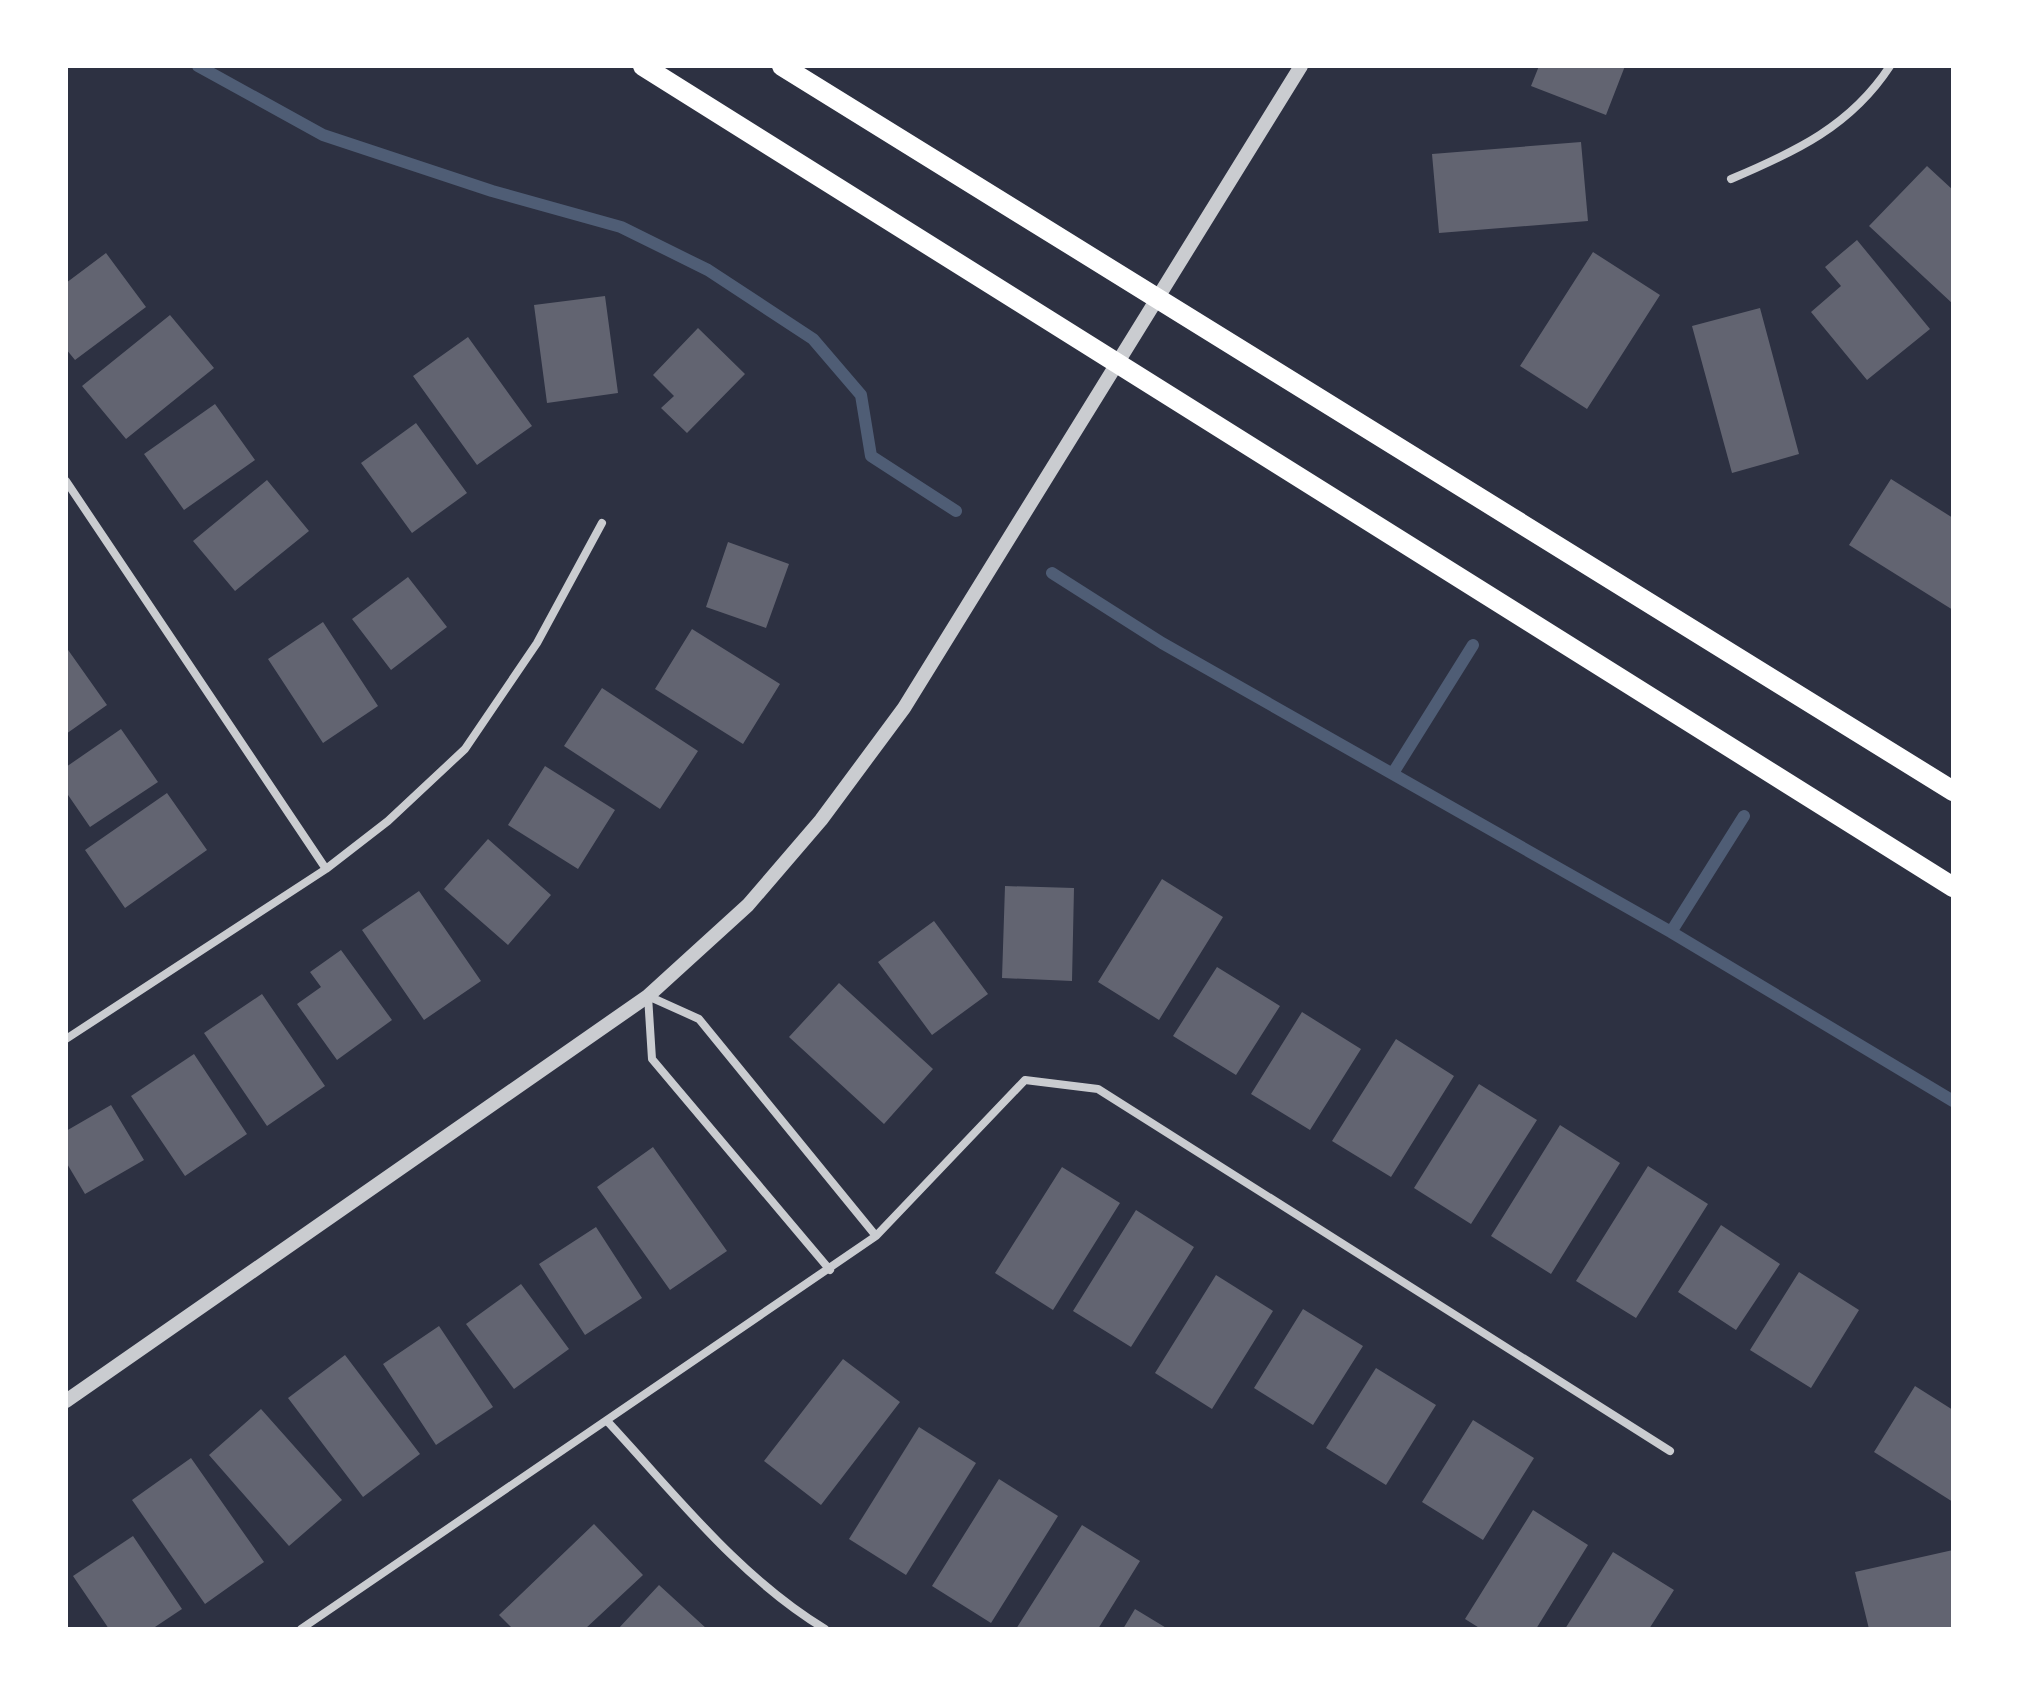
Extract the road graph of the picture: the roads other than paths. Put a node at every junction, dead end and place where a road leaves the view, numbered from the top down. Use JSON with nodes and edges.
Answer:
{"nodes":[{"id":1,"x":643,"y":66,"type":"edge"},
{"id":2,"x":782,"y":66,"type":"edge"},
{"id":3,"x":1301,"y":66,"type":"edge"},
{"id":4,"x":1890,"y":66,"type":"edge"},
{"id":5,"x":1731,"y":179,"type":"dead end"},
{"id":6,"x":1155,"y":299,"type":"junction"},
{"id":7,"x":1117,"y":361,"type":"junction"},
{"id":8,"x":66,"y":481,"type":"edge"},
{"id":9,"x":602,"y":523,"type":"dead end"},
{"id":10,"x":1953,"y":791,"type":"edge"},
{"id":11,"x":326,"y":869,"type":"junction"},
{"id":12,"x":1953,"y":887,"type":"edge"},
{"id":13,"x":648,"y":996,"type":"junction"},
{"id":14,"x":66,"y":1039,"type":"edge"},
{"id":15,"x":876,"y":1236,"type":"junction"},
{"id":16,"x":830,"y":1270,"type":"junction"},
{"id":17,"x":66,"y":1401,"type":"edge"},
{"id":18,"x":608,"y":1422,"type":"junction"},
{"id":19,"x":1670,"y":1451,"type":"dead end"},
{"id":20,"x":301,"y":1629,"type":"edge"},
{"id":21,"x":825,"y":1629,"type":"edge"}],
"edges":[{"from":1,"to":7,"type":"main road"},
{"from":2,"to":6,"type":"main road"},
{"from":3,"to":6,"type":"street"},
{"from":4,"to":5,"type":"street"},
{"from":6,"to":7,"type":"street"},
{"from":6,"to":10,"type":"main road"},
{"from":7,"to":12,"type":"main road"},
{"from":7,"to":13,"type":"street"},
{"from":8,"to":11,"type":"street"},
{"from":9,"to":11,"type":"street"},
{"from":11,"to":14,"type":"street"},
{"from":13,"to":15,"type":"street"},
{"from":13,"to":16,"type":"street"},
{"from":13,"to":17,"type":"street"},
{"from":15,"to":16,"type":"street"},
{"from":15,"to":19,"type":"street"},
{"from":16,"to":18,"type":"street"},
{"from":18,"to":20,"type":"street"},
{"from":18,"to":21,"type":"street"}]}
